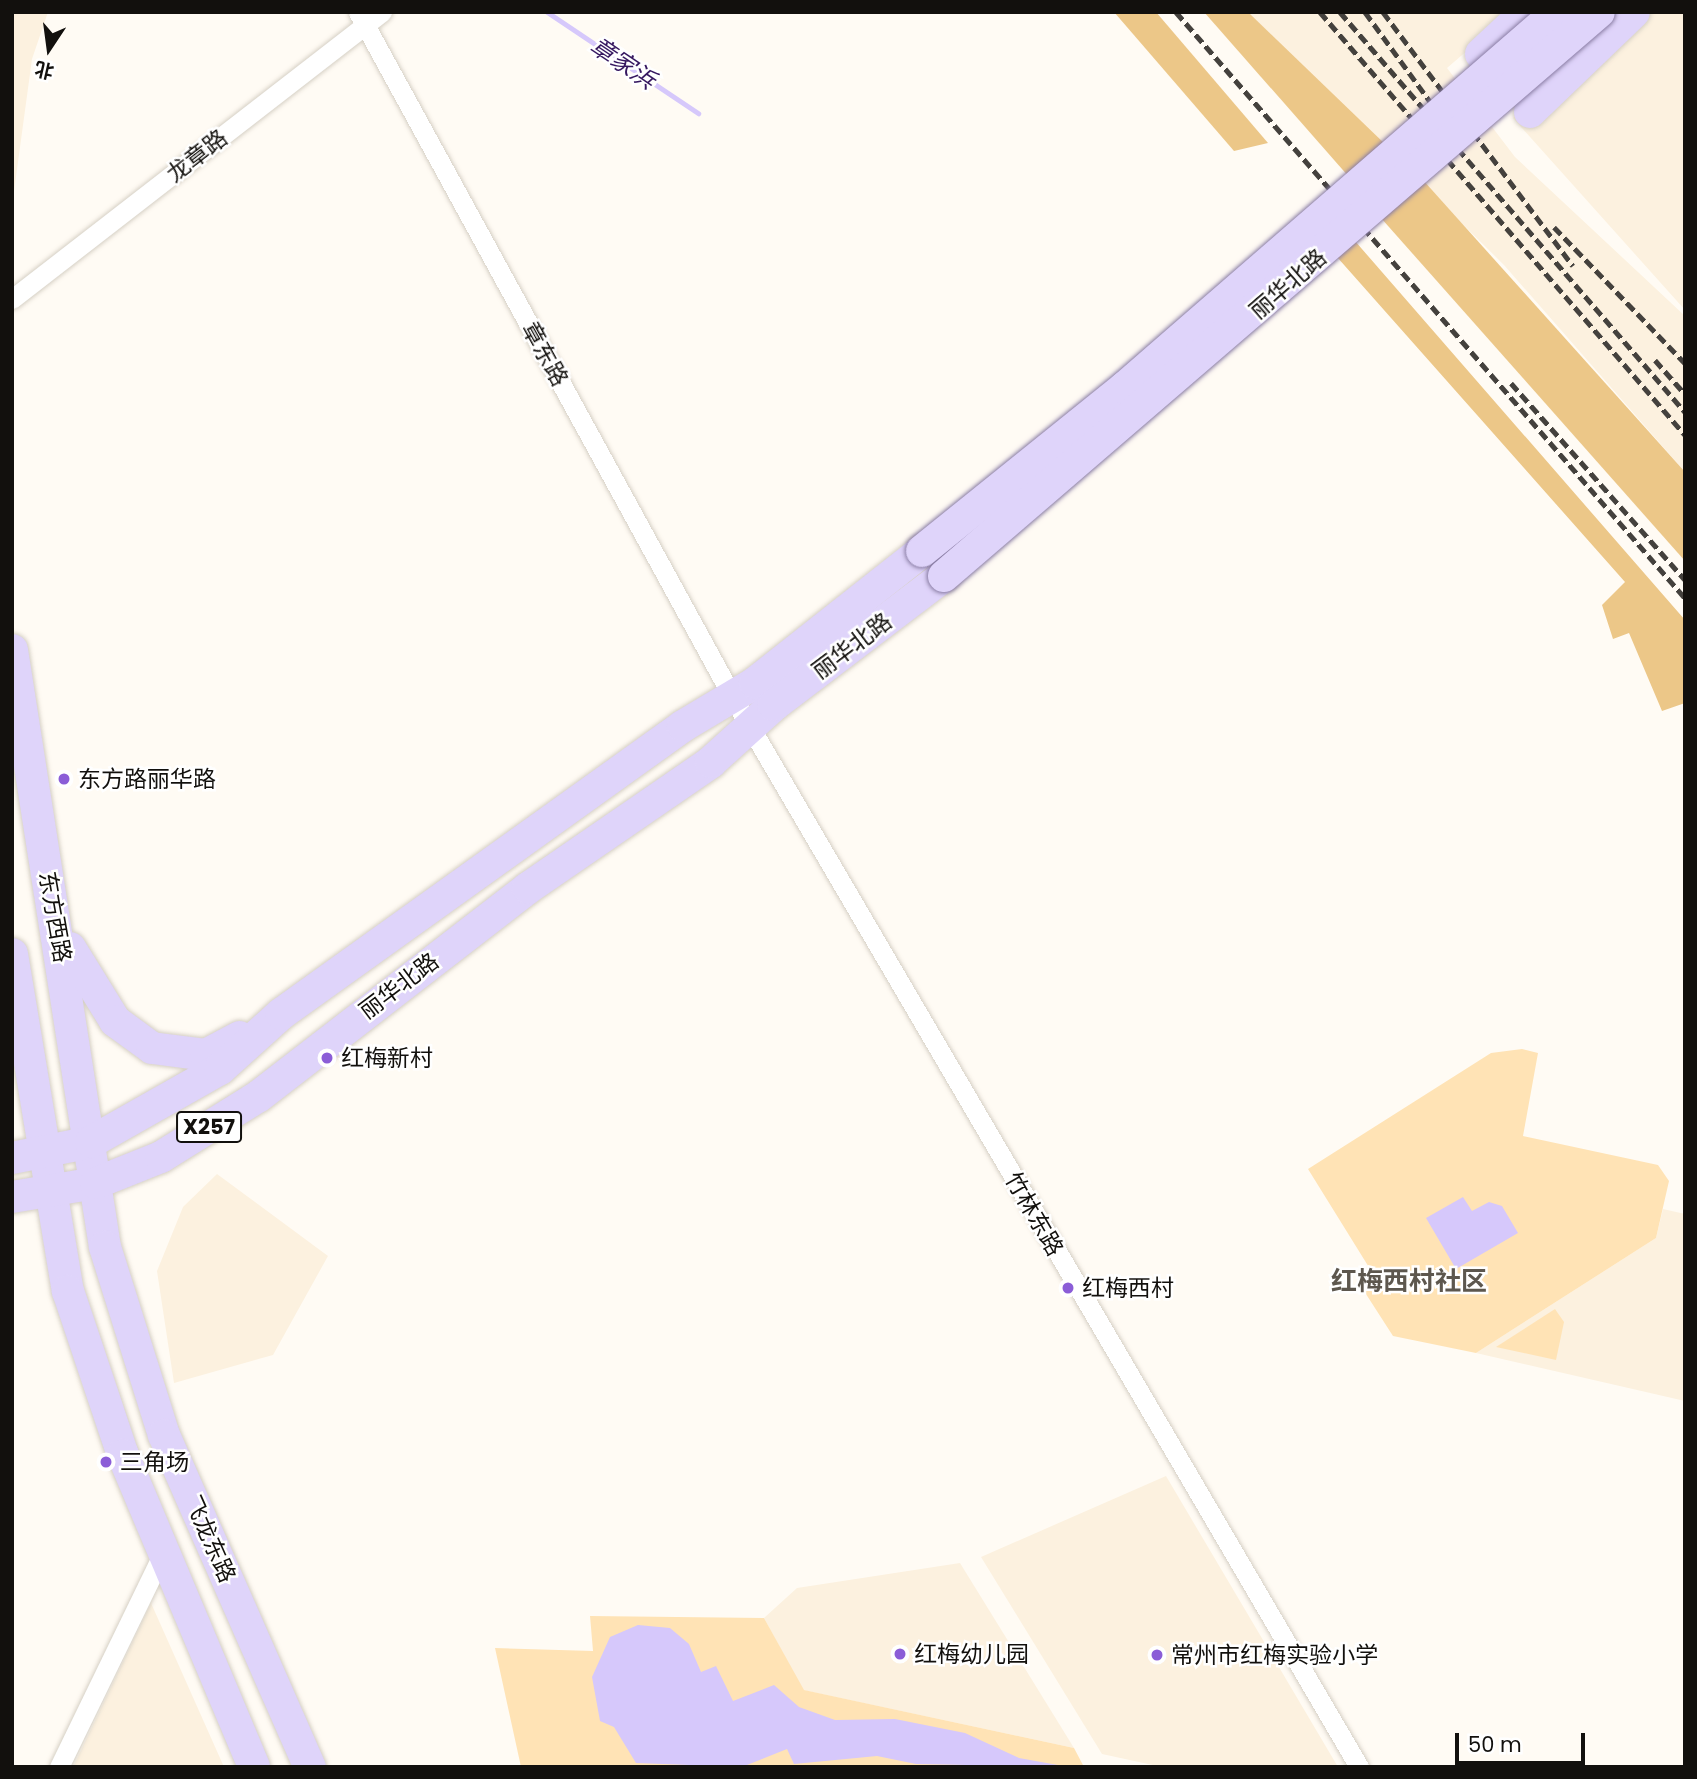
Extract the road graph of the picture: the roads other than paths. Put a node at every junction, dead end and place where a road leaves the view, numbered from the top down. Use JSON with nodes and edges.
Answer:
{"nodes":[{"id":1,"x":382,"y":12,"type":"edge"},
{"id":2,"x":1526,"y":12,"type":"edge"},
{"id":3,"x":1556,"y":12,"type":"edge"},
{"id":4,"x":1599,"y":12,"type":"edge"},
{"id":5,"x":1634,"y":12,"type":"edge"},
{"id":6,"x":362,"y":19,"type":"edge"},
{"id":7,"x":1481,"y":54,"type":"dead end"},
{"id":8,"x":1530,"y":111,"type":"dead end"},
{"id":9,"x":12,"y":299,"type":"edge"},
{"id":10,"x":12,"y":650,"type":"edge"},
{"id":11,"x":732,"y":696,"type":"junction"},
{"id":12,"x":753,"y":726,"type":"junction"},
{"id":13,"x":55,"y":918,"type":"junction"},
{"id":14,"x":12,"y":954,"type":"edge"},
{"id":15,"x":281,"y":1014,"type":"junction"},
{"id":16,"x":91,"y":1142,"type":"junction"},
{"id":17,"x":43,"y":1156,"type":"junction"},
{"id":18,"x":12,"y":1158,"type":"edge"},
{"id":19,"x":96,"y":1183,"type":"junction"},
{"id":20,"x":48,"y":1193,"type":"junction"},
{"id":21,"x":12,"y":1197,"type":"edge"},
{"id":22,"x":164,"y":1551,"type":"junction"},
{"id":23,"x":59,"y":1767,"type":"edge"},
{"id":24,"x":254,"y":1767,"type":"edge"},
{"id":25,"x":310,"y":1767,"type":"edge"},
{"id":26,"x":1359,"y":1767,"type":"edge"}],
"edges":[{"from":1,"to":6,"type":"street","name":"龙章路"},
{"from":2,"to":7,"type":"main road"},
{"from":3,"to":11,"type":"main road","name":"丽华北路","bridge":true},
{"from":4,"to":12,"type":"main road","name":"丽华北路","bridge":true},
{"from":5,"to":8,"type":"main road"},
{"from":6,"to":9,"type":"street","name":"龙章路"},
{"from":6,"to":11,"type":"street","name":"章东路"},
{"from":10,"to":13,"type":"main road","name":"东方西路"},
{"from":11,"to":12,"type":"street","name":"竹林东路"},
{"from":11,"to":15,"type":"main road","name":"丽华北路"},
{"from":12,"to":19,"type":"main road","name":"丽华北路","number":"X257"},
{"from":12,"to":26,"type":"street","name":"竹林东路"},
{"from":13,"to":15,"type":"main road"},
{"from":13,"to":16,"type":"main road","name":"东方西路"},
{"from":14,"to":17,"type":"main road"},
{"from":15,"to":16,"type":"main road","name":"丽华北路"},
{"from":16,"to":17,"type":"main road","name":"丽华北路"},
{"from":16,"to":19,"type":"main road","name":"东方西路"},
{"from":17,"to":18,"type":"main road","name":"丽华北路"},
{"from":17,"to":20,"type":"main road"},
{"from":19,"to":20,"type":"main road","name":"丽华北路","number":"X257"},
{"from":19,"to":25,"type":"main road","name":"飞龙东路"},
{"from":20,"to":21,"type":"main road","name":"丽华北路"},
{"from":20,"to":22,"type":"main road","name":"飞龙东路"},
{"from":22,"to":23,"type":"street"},
{"from":22,"to":24,"type":"main road","name":"飞龙东路"}]}
